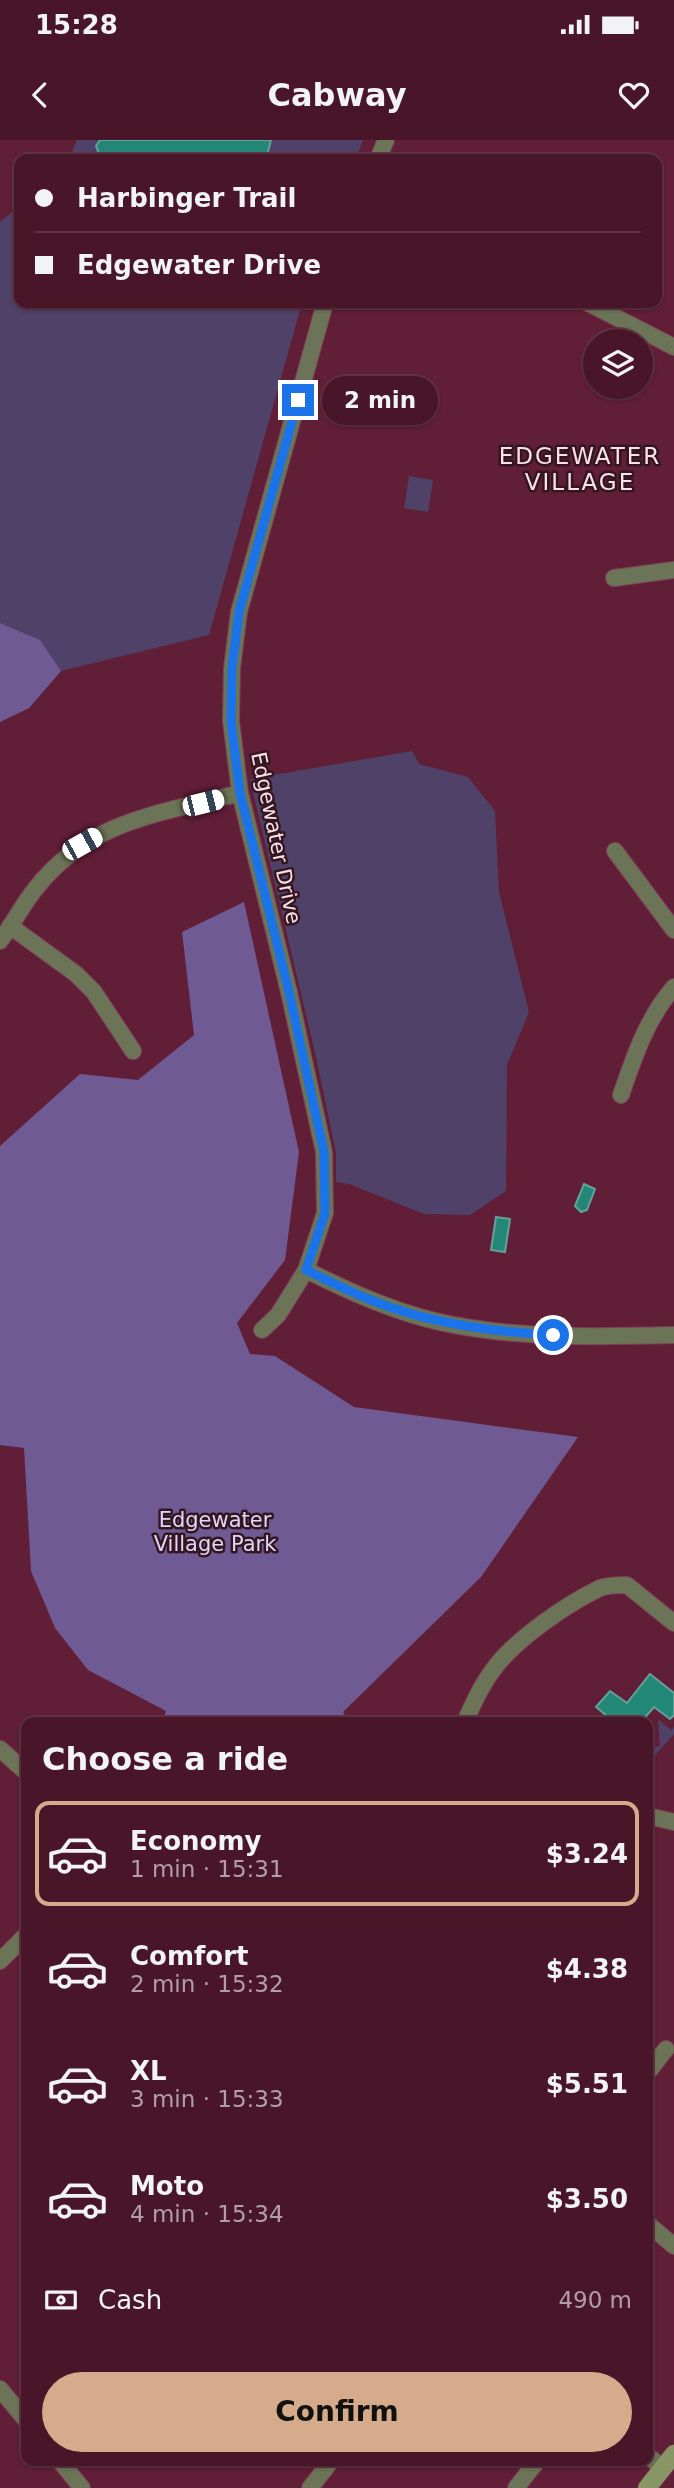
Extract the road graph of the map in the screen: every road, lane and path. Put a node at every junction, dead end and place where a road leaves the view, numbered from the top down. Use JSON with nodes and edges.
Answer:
{"nodes":[{"id":1,"x":324,"y":308,"type":"edge"},
{"id":2,"x":598,"y":308,"type":"edge"},
{"id":3,"x":674,"y":347,"type":"edge"},
{"id":4,"x":674,"y":570,"type":"edge"},
{"id":5,"x":614,"y":578,"type":"dead end"},
{"id":6,"x":240,"y":793,"type":"junction"},
{"id":7,"x":615,"y":851,"type":"dead end"},
{"id":8,"x":10,"y":926,"type":"junction"},
{"id":9,"x":674,"y":930,"type":"edge"},
{"id":10,"x":0,"y":941,"type":"edge"},
{"id":11,"x":674,"y":987,"type":"edge"},
{"id":12,"x":133,"y":1051,"type":"dead end"},
{"id":13,"x":621,"y":1095,"type":"dead end"},
{"id":14,"x":306,"y":1270,"type":"junction"},
{"id":15,"x":262,"y":1330,"type":"dead end"},
{"id":16,"x":674,"y":1335,"type":"edge"},
{"id":17,"x":674,"y":1623,"type":"edge"},
{"id":18,"x":467,"y":1717,"type":"edge"},
{"id":19,"x":0,"y":1749,"type":"edge"},
{"id":20,"x":21,"y":1768,"type":"edge"},
{"id":21,"x":653,"y":1817,"type":"edge"},
{"id":22,"x":674,"y":1822,"type":"edge"},
{"id":23,"x":21,"y":1940,"type":"edge"},
{"id":24,"x":0,"y":1961,"type":"edge"},
{"id":25,"x":666,"y":2049,"type":"dead end"},
{"id":26,"x":653,"y":2066,"type":"edge"},
{"id":27,"x":653,"y":2228,"type":"edge"},
{"id":28,"x":674,"y":2246,"type":"edge"},
{"id":29,"x":0,"y":2389,"type":"edge"},
{"id":30,"x":21,"y":2414,"type":"edge"},
{"id":31,"x":668,"y":2461,"type":"edge"},
{"id":32,"x":64,"y":2466,"type":"edge"},
{"id":33,"x":327,"y":2466,"type":"edge"},
{"id":34,"x":533,"y":2466,"type":"edge"},
{"id":35,"x":82,"y":2488,"type":"edge"},
{"id":36,"x":310,"y":2488,"type":"edge"},
{"id":37,"x":516,"y":2488,"type":"edge"},
{"id":38,"x":647,"y":2488,"type":"edge"}],
"edges":[{"from":1,"to":6,"type":"street","name":"Edgewater Drive"},
{"from":2,"to":3,"type":"street"},
{"from":4,"to":5,"type":"street"},
{"from":6,"to":8,"type":"street"},
{"from":6,"to":14,"type":"street","name":"Edgewater Drive"},
{"from":7,"to":9,"type":"street"},
{"from":8,"to":10,"type":"street"},
{"from":8,"to":12,"type":"street"},
{"from":11,"to":13,"type":"street"},
{"from":14,"to":15,"type":"street","name":"Edgewater Drive"},
{"from":14,"to":16,"type":"street"},
{"from":17,"to":18,"type":"street"},
{"from":19,"to":20,"type":"street"},
{"from":21,"to":22,"type":"street"},
{"from":23,"to":24,"type":"street"},
{"from":25,"to":26,"type":"street"},
{"from":27,"to":28,"type":"street"},
{"from":29,"to":30,"type":"street"},
{"from":31,"to":38,"type":"street"},
{"from":32,"to":35,"type":"street"},
{"from":33,"to":36,"type":"street"},
{"from":34,"to":37,"type":"street"}]}
